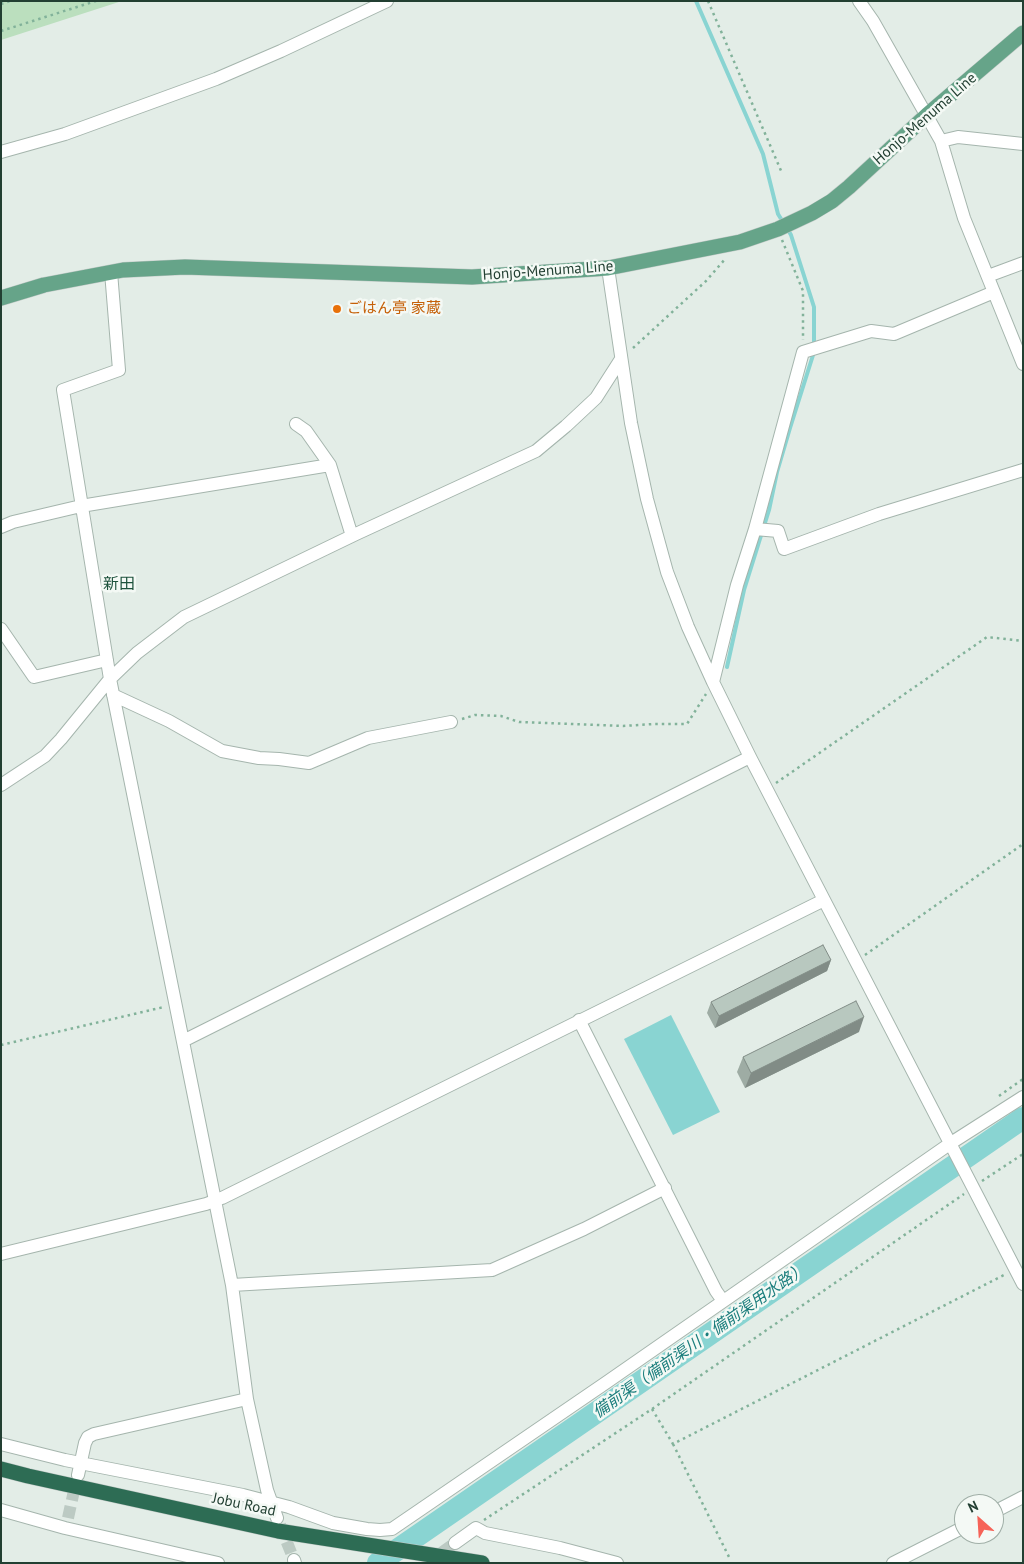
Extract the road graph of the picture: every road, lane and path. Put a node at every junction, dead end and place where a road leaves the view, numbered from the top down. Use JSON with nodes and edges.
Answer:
{"nodes":[{"id":1,"x":10,"y":1,"type":"edge"},
{"id":2,"x":96,"y":1,"type":"edge"},
{"id":3,"x":387,"y":1,"type":"edge"},
{"id":4,"x":708,"y":1,"type":"edge"},
{"id":5,"x":859,"y":1,"type":"edge"},
{"id":6,"x":1,"y":4,"type":"edge"},
{"id":7,"x":1,"y":32,"type":"edge"},
{"id":8,"x":1023,"y":33,"type":"edge"},
{"id":9,"x":927,"y":115,"type":"junction"},
{"id":10,"x":941,"y":141,"type":"junction"},
{"id":11,"x":1023,"y":144,"type":"edge"},
{"id":12,"x":1,"y":152,"type":"edge"},
{"id":13,"x":782,"y":173,"type":"dead end"},
{"id":14,"x":778,"y":229,"type":"junction"},
{"id":15,"x":740,"y":242,"type":"junction"},
{"id":16,"x":1023,"y":262,"type":"edge"},
{"id":17,"x":608,"y":268,"type":"junction"},
{"id":18,"x":111,"y":272,"type":"junction"},
{"id":19,"x":988,"y":276,"type":"junction"},
{"id":20,"x":994,"y":292,"type":"junction"},
{"id":21,"x":1,"y":298,"type":"edge"},
{"id":22,"x":1019,"y":341,"type":"edge"},
{"id":23,"x":803,"y":352,"type":"junction"},
{"id":24,"x":621,"y":359,"type":"junction"},
{"id":25,"x":1023,"y":364,"type":"edge"},
{"id":26,"x":296,"y":424,"type":"dead end"},
{"id":27,"x":330,"y":465,"type":"junction"},
{"id":28,"x":1023,"y":470,"type":"edge"},
{"id":29,"x":81,"y":506,"type":"junction"},
{"id":30,"x":1,"y":527,"type":"edge"},
{"id":31,"x":755,"y":529,"type":"junction"},
{"id":32,"x":352,"y":536,"type":"junction"},
{"id":33,"x":1,"y":630,"type":"edge"},
{"id":34,"x":1023,"y":641,"type":"edge"},
{"id":35,"x":107,"y":660,"type":"junction"},
{"id":36,"x":110,"y":678,"type":"junction"},
{"id":37,"x":713,"y":682,"type":"junction"},
{"id":38,"x":113,"y":695,"type":"junction"},
{"id":39,"x":451,"y":722,"type":"joint"},
{"id":40,"x":750,"y":757,"type":"junction"},
{"id":41,"x":1,"y":785,"type":"edge"},
{"id":42,"x":767,"y":789,"type":"junction"},
{"id":43,"x":1023,"y":844,"type":"edge"},
{"id":44,"x":824,"y":900,"type":"junction"},
{"id":45,"x":855,"y":962,"type":"junction"},
{"id":46,"x":176,"y":1004,"type":"junction"},
{"id":47,"x":580,"y":1020,"type":"junction"},
{"id":48,"x":183,"y":1041,"type":"junction"},
{"id":49,"x":1,"y":1045,"type":"edge"},
{"id":50,"x":1023,"y":1097,"type":"edge"},
{"id":51,"x":952,"y":1145,"type":"junction"},
{"id":52,"x":1023,"y":1154,"type":"edge"},
{"id":53,"x":971,"y":1182,"type":"junction"},
{"id":54,"x":665,"y":1188,"type":"junction"},
{"id":55,"x":216,"y":1201,"type":"junction"},
{"id":56,"x":1,"y":1254,"type":"edge"},
{"id":57,"x":1015,"y":1269,"type":"junction"},
{"id":58,"x":1023,"y":1284,"type":"edge"},
{"id":59,"x":232,"y":1285,"type":"junction"},
{"id":60,"x":723,"y":1301,"type":"junction"},
{"id":61,"x":246,"y":1398,"type":"junction"},
{"id":62,"x":652,"y":1409,"type":"junction"},
{"id":63,"x":1,"y":1444,"type":"edge"},
{"id":64,"x":673,"y":1444,"type":"junction"},
{"id":65,"x":80,"y":1462,"type":"junction"},
{"id":66,"x":1,"y":1468,"type":"edge"},
{"id":67,"x":78,"y":1475,"type":"tunnel mouth"},
{"id":68,"x":1023,"y":1497,"type":"edge"},
{"id":69,"x":271,"y":1502,"type":"junction"},
{"id":70,"x":1004,"y":1507,"type":"edge"},
{"id":71,"x":1,"y":1510,"type":"edge"},
{"id":72,"x":277,"y":1518,"type":"tunnel mouth"},
{"id":73,"x":476,"y":1528,"type":"junction"},
{"id":74,"x":954,"y":1532,"type":"edge"},
{"id":75,"x":455,"y":1543,"type":"tunnel mouth"},
{"id":76,"x":730,"y":1559,"type":"dead end"},
{"id":77,"x":218,"y":1563,"type":"edge"},
{"id":78,"x":482,"y":1563,"type":"edge"},
{"id":79,"x":617,"y":1563,"type":"edge"},
{"id":80,"x":893,"y":1563,"type":"edge"}],
"edges":[{"from":1,"to":6,"type":"path"},
{"from":2,"to":7,"type":"path"},
{"from":3,"to":12,"type":"street"},
{"from":4,"to":13,"type":"path"},
{"from":5,"to":9,"type":"street"},
{"from":8,"to":9,"type":"main road","name":"Honjo-Menuma Line"},
{"from":9,"to":10,"type":"street"},
{"from":9,"to":14,"type":"main road","name":"Honjo-Menuma Line"},
{"from":10,"to":11,"type":"street"},
{"from":10,"to":19,"type":"street"},
{"from":14,"to":15,"type":"main road","name":"Honjo-Menuma Line"},
{"from":14,"to":23,"type":"path"},
{"from":15,"to":17,"type":"main road","name":"Honjo-Menuma Line"},
{"from":15,"to":24,"type":"path"},
{"from":16,"to":19,"type":"street"},
{"from":17,"to":18,"type":"main road","name":"Honjo-Menuma Line"},
{"from":17,"to":24,"type":"street"},
{"from":18,"to":21,"type":"main road","name":"Honjo-Menuma Line"},
{"from":18,"to":29,"type":"street"},
{"from":19,"to":20,"type":"street"},
{"from":20,"to":22,"type":"street"},
{"from":20,"to":23,"type":"street"},
{"from":22,"to":25,"type":"street"},
{"from":23,"to":31,"type":"street"},
{"from":24,"to":32,"type":"street"},
{"from":24,"to":37,"type":"street"},
{"from":26,"to":27,"type":"street"},
{"from":27,"to":29,"type":"street"},
{"from":27,"to":32,"type":"street"},
{"from":28,"to":31,"type":"street"},
{"from":29,"to":30,"type":"street"},
{"from":29,"to":35,"type":"street"},
{"from":31,"to":37,"type":"street"},
{"from":32,"to":36,"type":"street"},
{"from":33,"to":35,"type":"street"},
{"from":34,"to":42,"type":"path"},
{"from":35,"to":36,"type":"street"},
{"from":36,"to":38,"type":"street"},
{"from":36,"to":41,"type":"street"},
{"from":37,"to":39,"type":"path"},
{"from":37,"to":40,"type":"street"},
{"from":38,"to":39,"type":"street"},
{"from":38,"to":46,"type":"street"},
{"from":40,"to":42,"type":"street"},
{"from":40,"to":48,"type":"street"},
{"from":42,"to":44,"type":"street"},
{"from":43,"to":45,"type":"path"},
{"from":44,"to":45,"type":"street"},
{"from":44,"to":47,"type":"street"},
{"from":45,"to":51,"type":"street"},
{"from":46,"to":48,"type":"street"},
{"from":46,"to":49,"type":"path"},
{"from":47,"to":54,"type":"street"},
{"from":47,"to":55,"type":"street"},
{"from":48,"to":55,"type":"street"},
{"from":50,"to":51,"type":"street"},
{"from":51,"to":53,"type":"street"},
{"from":51,"to":60,"type":"street"},
{"from":52,"to":53,"type":"path"},
{"from":53,"to":57,"type":"street"},
{"from":53,"to":62,"type":"path"},
{"from":54,"to":59,"type":"street"},
{"from":54,"to":60,"type":"street"},
{"from":55,"to":56,"type":"street"},
{"from":55,"to":59,"type":"street"},
{"from":57,"to":58,"type":"street"},
{"from":57,"to":64,"type":"path"},
{"from":59,"to":61,"type":"street"},
{"from":60,"to":69,"type":"street"},
{"from":61,"to":65,"type":"street"},
{"from":61,"to":69,"type":"street"},
{"from":62,"to":64,"type":"path"},
{"from":62,"to":73,"type":"path"},
{"from":63,"to":65,"type":"street"},
{"from":64,"to":76,"type":"path"},
{"from":65,"to":67,"type":"street"},
{"from":65,"to":69,"type":"street"},
{"from":66,"to":78,"type":"highway","name":"Jobu Road"},
{"from":68,"to":70,"type":"street"},
{"from":69,"to":72,"type":"street"},
{"from":71,"to":77,"type":"street"},
{"from":73,"to":75,"type":"street"},
{"from":73,"to":79,"type":"street"},
{"from":74,"to":80,"type":"street"}]}
